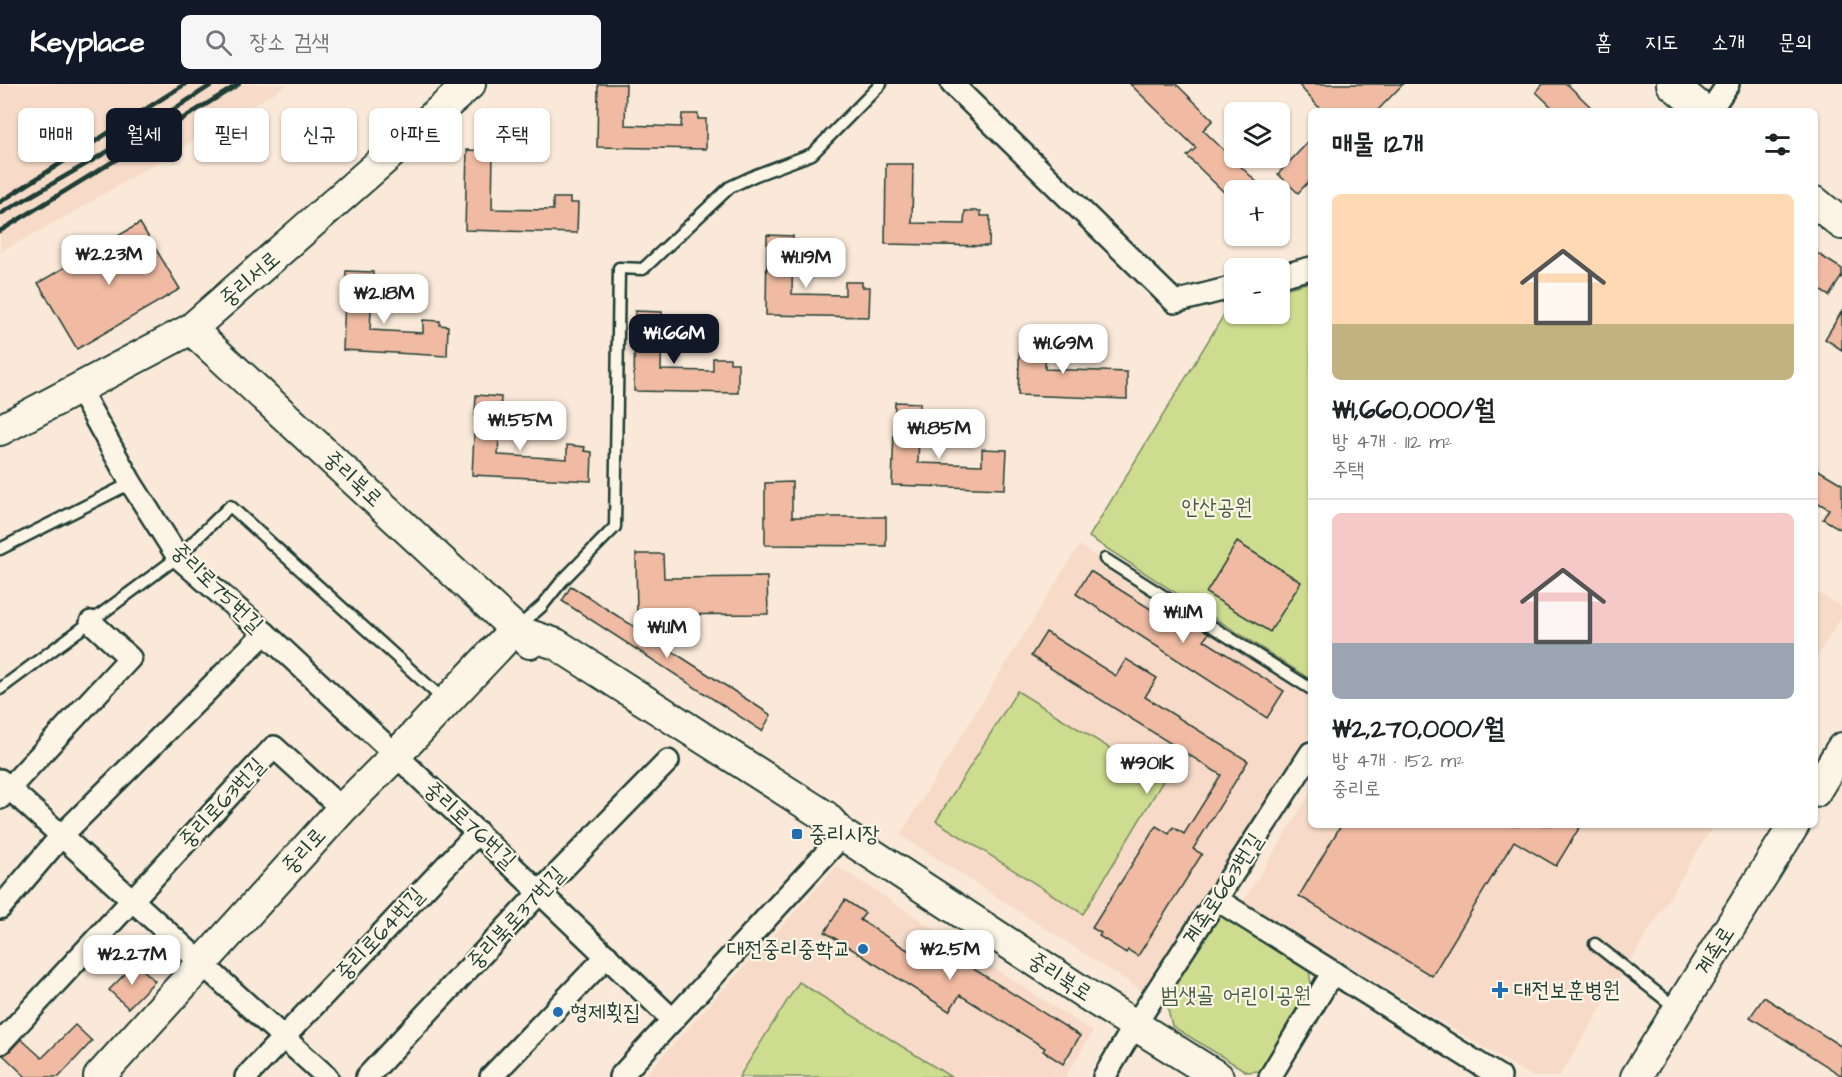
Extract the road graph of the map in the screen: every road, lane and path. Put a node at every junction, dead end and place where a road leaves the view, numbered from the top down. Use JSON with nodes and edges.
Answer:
{"nodes":[{"id":1,"x":470,"y":84,"type":"edge"},
{"id":2,"x":881,"y":84,"type":"edge"},
{"id":3,"x":952,"y":84,"type":"edge"},
{"id":4,"x":1672,"y":84,"type":"edge"},
{"id":5,"x":1728,"y":84,"type":"edge"},
{"id":6,"x":1700,"y":108,"type":"edge"},
{"id":7,"x":1712,"y":108,"type":"edge"},
{"id":8,"x":1818,"y":204,"type":"edge"},
{"id":9,"x":1842,"y":224,"type":"edge"},
{"id":10,"x":1308,"y":269,"type":"edge"},
{"id":11,"x":1290,"y":273,"type":"edge"},
{"id":12,"x":1224,"y":290,"type":"edge"},
{"id":13,"x":191,"y":330,"type":"junction"},
{"id":14,"x":79,"y":389,"type":"junction"},
{"id":15,"x":0,"y":430,"type":"edge"},
{"id":16,"x":131,"y":483,"type":"junction"},
{"id":17,"x":0,"y":549,"type":"edge"},
{"id":18,"x":178,"y":557,"type":"junction"},
{"id":19,"x":1105,"y":558,"type":"dead end"},
{"id":20,"x":91,"y":622,"type":"junction"},
{"id":21,"x":514,"y":630,"type":"junction"},
{"id":22,"x":265,"y":633,"type":"junction"},
{"id":23,"x":1308,"y":687,"type":"edge"},
{"id":24,"x":0,"y":689,"type":"edge"},
{"id":25,"x":446,"y":702,"type":"junction"},
{"id":26,"x":1842,"y":748,"type":"edge"},
{"id":27,"x":396,"y":755,"type":"junction"},
{"id":28,"x":1308,"y":758,"type":"edge"},
{"id":29,"x":668,"y":760,"type":"dead end"},
{"id":30,"x":1818,"y":787,"type":"edge"},
{"id":31,"x":3,"y":789,"type":"edge"},
{"id":32,"x":342,"y":809,"type":"junction"},
{"id":33,"x":1792,"y":828,"type":"edge"},
{"id":34,"x":478,"y":832,"type":"junction"},
{"id":35,"x":843,"y":835,"type":"junction"},
{"id":36,"x":62,"y":836,"type":"junction"},
{"id":37,"x":540,"y":892,"type":"junction"},
{"id":38,"x":1216,"y":899,"type":"junction"},
{"id":39,"x":132,"y":900,"type":"junction"},
{"id":40,"x":0,"y":908,"type":"edge"},
{"id":41,"x":1595,"y":944,"type":"dead end"},
{"id":42,"x":607,"y":956,"type":"junction"},
{"id":43,"x":202,"y":963,"type":"junction"},
{"id":44,"x":1334,"y":972,"type":"junction"},
{"id":45,"x":1679,"y":1010,"type":"junction"},
{"id":46,"x":673,"y":1020,"type":"junction"},
{"id":47,"x":1135,"y":1025,"type":"junction"},
{"id":48,"x":283,"y":1037,"type":"junction"},
{"id":49,"x":0,"y":1042,"type":"edge"},
{"id":50,"x":99,"y":1077,"type":"edge"},
{"id":51,"x":246,"y":1077,"type":"edge"},
{"id":52,"x":327,"y":1077,"type":"edge"},
{"id":53,"x":367,"y":1077,"type":"edge"},
{"id":54,"x":491,"y":1077,"type":"edge"},
{"id":55,"x":620,"y":1077,"type":"edge"},
{"id":56,"x":1104,"y":1077,"type":"edge"},
{"id":57,"x":1218,"y":1077,"type":"edge"},
{"id":58,"x":1270,"y":1077,"type":"edge"},
{"id":59,"x":1500,"y":1077,"type":"edge"},
{"id":60,"x":1636,"y":1077,"type":"edge"}],
"edges":[{"from":1,"to":13,"type":"main road","name":"중리서로"},
{"from":2,"to":21,"type":"lane"},
{"from":3,"to":12,"type":"street"},
{"from":4,"to":6,"type":"main road"},
{"from":5,"to":7,"type":"street"},
{"from":8,"to":9,"type":"main road"},
{"from":10,"to":11,"type":"street"},
{"from":13,"to":14,"type":"main road","name":"중리서로"},
{"from":13,"to":21,"type":"main road","name":"중리북로"},
{"from":14,"to":15,"type":"main road","name":"중리서로"},
{"from":14,"to":16,"type":"street","name":"중리로75번길"},
{"from":16,"to":17,"type":"lane"},
{"from":16,"to":18,"type":"street","name":"중리로75번길"},
{"from":18,"to":20,"type":"lane"},
{"from":18,"to":22,"type":"street","name":"중리로75번길"},
{"from":18,"to":25,"type":"lane"},
{"from":19,"to":23,"type":"lane"},
{"from":20,"to":24,"type":"lane"},
{"from":20,"to":31,"type":"street"},
{"from":21,"to":25,"type":"main road","name":"중리로"},
{"from":21,"to":35,"type":"main road","name":"중리북로"},
{"from":22,"to":27,"type":"street","name":"중리로75번길"},
{"from":22,"to":36,"type":"street"},
{"from":25,"to":27,"type":"main road","name":"중리로"},
{"from":26,"to":30,"type":"main road"},
{"from":27,"to":32,"type":"main road","name":"중리로"},
{"from":27,"to":34,"type":"street","name":"중리로76번길"},
{"from":28,"to":38,"type":"street","name":"계족로663번길"},
{"from":29,"to":37,"type":"street","name":"중리북로37번길"},
{"from":31,"to":36,"type":"street"},
{"from":32,"to":39,"type":"street","name":"중리로63번길"},
{"from":32,"to":43,"type":"main road","name":"중리로"},
{"from":33,"to":45,"type":"main road","name":"계족로"},
{"from":34,"to":37,"type":"street","name":"중리로76번길"},
{"from":34,"to":48,"type":"street","name":"중리로64번길"},
{"from":35,"to":46,"type":"street"},
{"from":35,"to":47,"type":"main road","name":"중리북로"},
{"from":36,"to":39,"type":"street"},
{"from":36,"to":40,"type":"street"},
{"from":37,"to":42,"type":"street","name":"중리로76번길"},
{"from":37,"to":53,"type":"street","name":"중리북로37번길"},
{"from":38,"to":44,"type":"street"},
{"from":38,"to":47,"type":"street","name":"계족로663번길"},
{"from":39,"to":43,"type":"street"},
{"from":39,"to":49,"type":"street"},
{"from":41,"to":45,"type":"lane"},
{"from":42,"to":46,"type":"street","name":"중리로76번길"},
{"from":42,"to":54,"type":"street"},
{"from":43,"to":48,"type":"street"},
{"from":43,"to":50,"type":"main road","name":"중리로"},
{"from":44,"to":58,"type":"street"},
{"from":44,"to":59,"type":"street"},
{"from":45,"to":60,"type":"main road","name":"계족로"},
{"from":46,"to":55,"type":"street"},
{"from":47,"to":56,"type":"street","name":"계족로663번길"},
{"from":47,"to":57,"type":"main road","name":"중리북로"},
{"from":48,"to":51,"type":"street","name":"중리로64번길"},
{"from":48,"to":52,"type":"street"}]}
